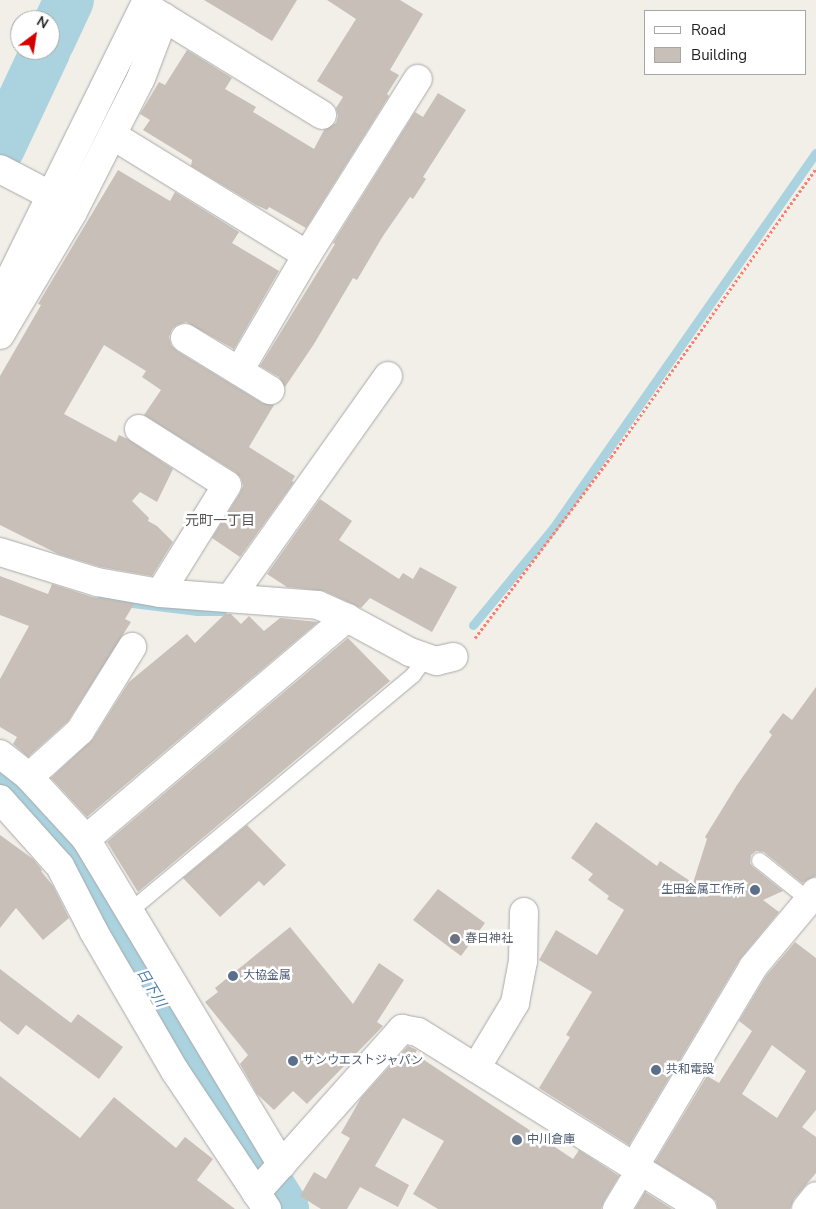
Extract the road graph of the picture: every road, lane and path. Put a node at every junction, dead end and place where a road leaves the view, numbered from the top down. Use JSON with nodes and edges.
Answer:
{"nodes":[{"id":1,"x":152,"y":8,"type":"edge"},
{"id":2,"x":418,"y":79,"type":"dead end"},
{"id":3,"x":322,"y":116,"type":"dead end"},
{"id":4,"x":112,"y":135,"type":"junction"},
{"id":5,"x":0,"y":169,"type":"edge"},
{"id":6,"x":816,"y":169,"type":"edge"},
{"id":7,"x":50,"y":195,"type":"junction"},
{"id":8,"x":307,"y":255,"type":"junction"},
{"id":9,"x":0,"y":299,"type":"edge"},
{"id":10,"x":0,"y":335,"type":"edge"},
{"id":11,"x":185,"y":338,"type":"dead end"},
{"id":12,"x":239,"y":371,"type":"junction"},
{"id":13,"x":388,"y":376,"type":"dead end"},
{"id":14,"x":270,"y":390,"type":"dead end"},
{"id":15,"x":139,"y":429,"type":"dead end"},
{"id":16,"x":0,"y":552,"type":"edge"},
{"id":17,"x":160,"y":593,"type":"junction"},
{"id":18,"x":231,"y":597,"type":"junction"},
{"id":19,"x":347,"y":618,"type":"junction"},
{"id":20,"x":132,"y":647,"type":"dead end"},
{"id":21,"x":426,"y":657,"type":"junction"},
{"id":22,"x":454,"y":657,"type":"joint"},
{"id":23,"x":0,"y":754,"type":"edge"},
{"id":24,"x":29,"y":777,"type":"junction"},
{"id":25,"x":0,"y":799,"type":"edge"},
{"id":26,"x":86,"y":838,"type":"junction"},
{"id":27,"x":759,"y":860,"type":"dead end"},
{"id":28,"x":812,"y":896,"type":"edge"},
{"id":29,"x":129,"y":911,"type":"junction"},
{"id":30,"x":524,"y":912,"type":"dead end"},
{"id":31,"x":476,"y":1068,"type":"junction"},
{"id":32,"x":637,"y":1169,"type":"junction"},
{"id":33,"x":268,"y":1185,"type":"edge"},
{"id":34,"x":816,"y":1196,"type":"edge"},
{"id":35,"x":617,"y":1209,"type":"edge"},
{"id":36,"x":702,"y":1209,"type":"edge"},
{"id":37,"x":806,"y":1209,"type":"edge"}],
"edges":[{"from":1,"to":3,"type":"street"},
{"from":1,"to":4,"type":"street"},
{"from":1,"to":7,"type":"street"},
{"from":2,"to":8,"type":"street"},
{"from":4,"to":8,"type":"street"},
{"from":4,"to":10,"type":"street"},
{"from":5,"to":7,"type":"street"},
{"from":6,"to":22,"type":"path"},
{"from":7,"to":9,"type":"street"},
{"from":8,"to":12,"type":"street"},
{"from":11,"to":12,"type":"street"},
{"from":12,"to":14,"type":"street"},
{"from":13,"to":18,"type":"street"},
{"from":15,"to":17,"type":"street"},
{"from":16,"to":17,"type":"street"},
{"from":17,"to":18,"type":"street"},
{"from":18,"to":19,"type":"street"},
{"from":19,"to":21,"type":"street"},
{"from":19,"to":26,"type":"street"},
{"from":20,"to":24,"type":"street"},
{"from":21,"to":22,"type":"street"},
{"from":21,"to":29,"type":"lane"},
{"from":23,"to":24,"type":"street"},
{"from":24,"to":26,"type":"street"},
{"from":25,"to":33,"type":"street"},
{"from":26,"to":29,"type":"street"},
{"from":27,"to":28,"type":"lane"},
{"from":28,"to":32,"type":"street"},
{"from":29,"to":33,"type":"street"},
{"from":30,"to":31,"type":"street"},
{"from":31,"to":32,"type":"street"},
{"from":31,"to":33,"type":"street"},
{"from":32,"to":35,"type":"street"},
{"from":32,"to":36,"type":"street"},
{"from":34,"to":37,"type":"street"}]}
